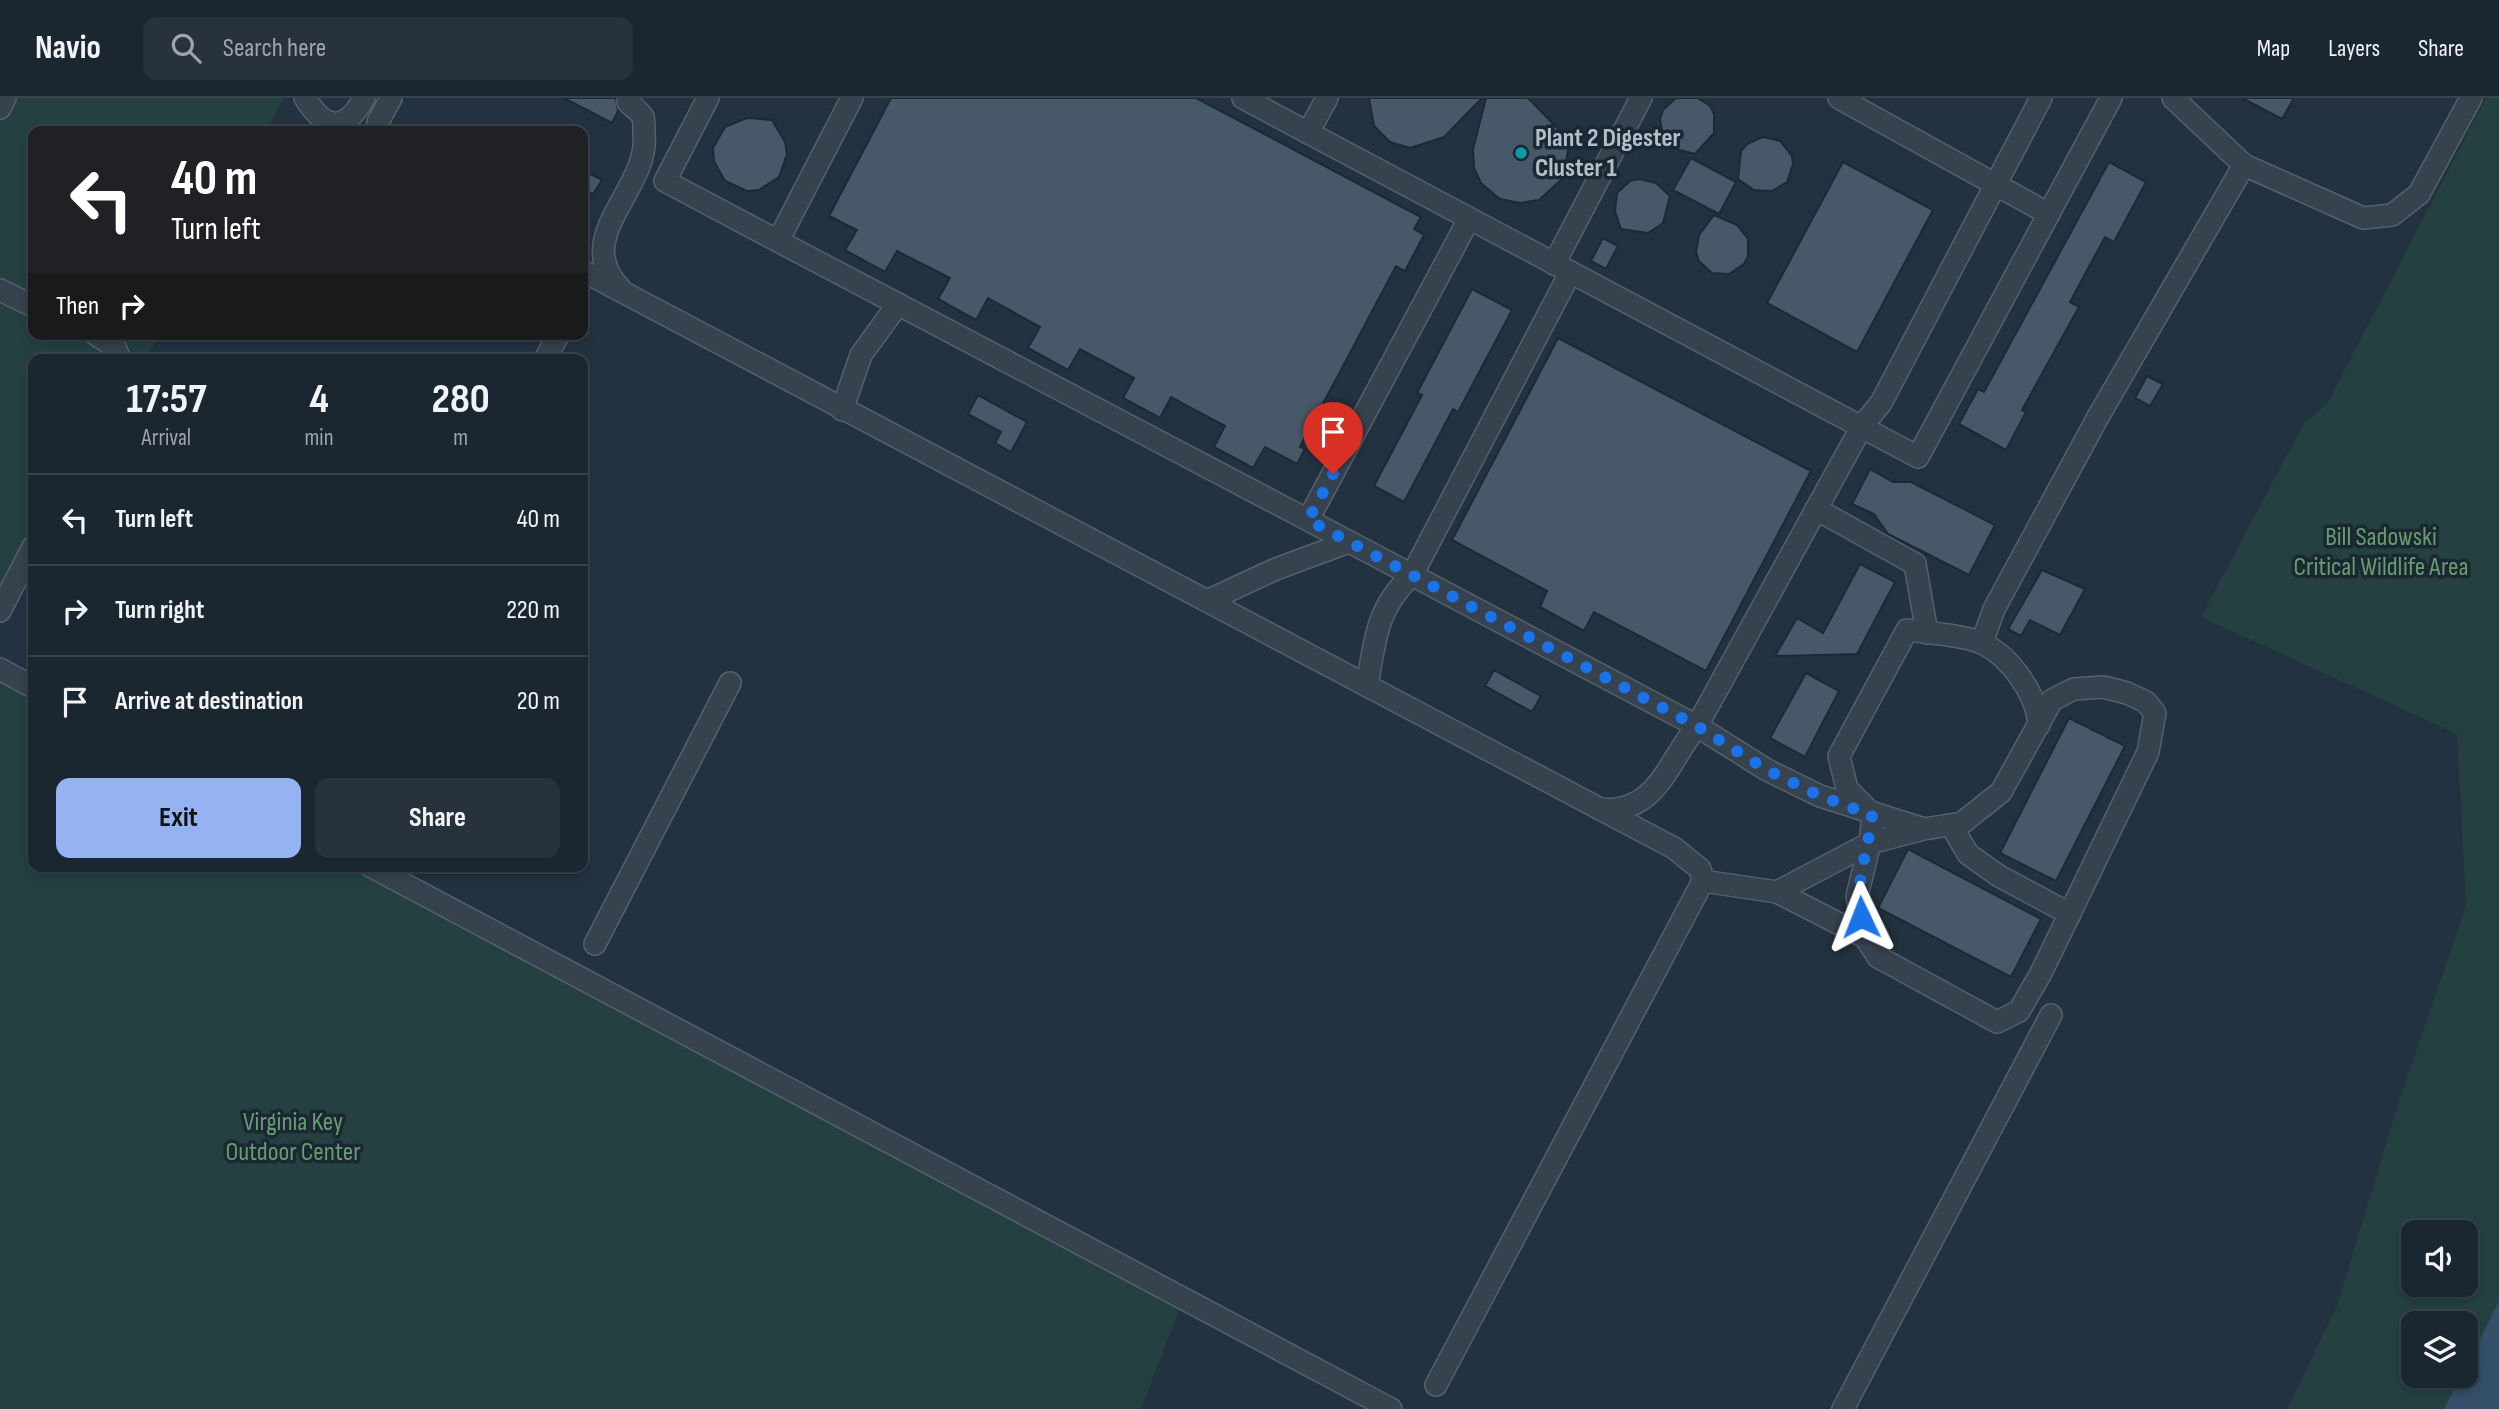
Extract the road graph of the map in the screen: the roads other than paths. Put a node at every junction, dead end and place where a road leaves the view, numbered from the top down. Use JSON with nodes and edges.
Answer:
{"nodes":[{"id":1,"x":5,"y":98,"type":"edge"},
{"id":2,"x":305,"y":98,"type":"edge"},
{"id":3,"x":364,"y":98,"type":"edge"},
{"id":4,"x":391,"y":98,"type":"edge"},
{"id":5,"x":708,"y":98,"type":"edge"},
{"id":6,"x":852,"y":98,"type":"edge"},
{"id":7,"x":1243,"y":98,"type":"edge"},
{"id":8,"x":1327,"y":98,"type":"edge"},
{"id":9,"x":1641,"y":98,"type":"edge"},
{"id":10,"x":1839,"y":98,"type":"edge"},
{"id":11,"x":2040,"y":98,"type":"edge"},
{"id":12,"x":2111,"y":98,"type":"edge"},
{"id":13,"x":2173,"y":98,"type":"edge"},
{"id":14,"x":2471,"y":98,"type":"edge"},
{"id":15,"x":628,"y":102,"type":"dead end"},
{"id":16,"x":0,"y":108,"type":"edge"},
{"id":17,"x":378,"y":126,"type":"edge"},
{"id":18,"x":1308,"y":133,"type":"junction"},
{"id":19,"x":2244,"y":165,"type":"junction"},
{"id":20,"x":1996,"y":185,"type":"junction"},
{"id":21,"x":2049,"y":214,"type":"junction"},
{"id":22,"x":1469,"y":219,"type":"junction"},
{"id":23,"x":778,"y":242,"type":"junction"},
{"id":24,"x":1562,"y":269,"type":"junction"},
{"id":25,"x":588,"y":279,"type":"edge"},
{"id":26,"x":0,"y":290,"type":"edge"},
{"id":27,"x":625,"y":294,"type":"junction"},
{"id":28,"x":28,"y":304,"type":"edge"},
{"id":29,"x":898,"y":304,"type":"junction"},
{"id":30,"x":104,"y":340,"type":"edge"},
{"id":31,"x":118,"y":354,"type":"edge"},
{"id":32,"x":842,"y":410,"type":"junction"},
{"id":33,"x":1862,"y":426,"type":"junction"},
{"id":34,"x":1816,"y":509,"type":"junction"},
{"id":35,"x":1308,"y":520,"type":"junction"},
{"id":36,"x":1349,"y":542,"type":"junction"},
{"id":37,"x":28,"y":557,"type":"edge"},
{"id":38,"x":1412,"y":575,"type":"junction"},
{"id":39,"x":1206,"y":601,"type":"junction"},
{"id":40,"x":0,"y":611,"type":"edge"},
{"id":41,"x":1927,"y":633,"type":"junction"},
{"id":42,"x":1982,"y":643,"type":"junction"},
{"id":43,"x":0,"y":669,"type":"edge"},
{"id":44,"x":730,"y":682,"type":"dead end"},
{"id":45,"x":28,"y":684,"type":"edge"},
{"id":46,"x":1367,"y":686,"type":"junction"},
{"id":47,"x":2039,"y":725,"type":"junction"},
{"id":48,"x":1697,"y":726,"type":"junction"},
{"id":49,"x":1600,"y":809,"type":"junction"},
{"id":50,"x":1872,"y":815,"type":"junction"},
{"id":51,"x":1951,"y":825,"type":"junction"},
{"id":52,"x":1924,"y":829,"type":"junction"},
{"id":53,"x":1870,"y":843,"type":"junction"},
{"id":54,"x":381,"y":872,"type":"edge"},
{"id":55,"x":1703,"y":881,"type":"junction"},
{"id":56,"x":1777,"y":892,"type":"junction"},
{"id":57,"x":2070,"y":914,"type":"junction"},
{"id":58,"x":1865,"y":937,"type":"junction"},
{"id":59,"x":595,"y":944,"type":"dead end"},
{"id":60,"x":2051,"y":1015,"type":"dead end"},
{"id":61,"x":1436,"y":1385,"type":"dead end"},
{"id":62,"x":1391,"y":1409,"type":"edge"},
{"id":63,"x":1843,"y":1409,"type":"edge"}],
"edges":[{"from":1,"to":16,"type":"lane"},
{"from":2,"to":3,"type":"lane"},
{"from":4,"to":17,"type":"lane"},
{"from":5,"to":23,"type":"lane"},
{"from":6,"to":23,"type":"lane"},
{"from":7,"to":18,"type":"lane"},
{"from":8,"to":18,"type":"lane"},
{"from":9,"to":24,"type":"lane"},
{"from":10,"to":20,"type":"lane"},
{"from":11,"to":20,"type":"lane"},
{"from":12,"to":21,"type":"lane"},
{"from":13,"to":19,"type":"lane"},
{"from":14,"to":19,"type":"lane"},
{"from":15,"to":27,"type":"lane"},
{"from":18,"to":22,"type":"lane"},
{"from":19,"to":42,"type":"lane"},
{"from":20,"to":21,"type":"lane"},
{"from":20,"to":33,"type":"lane"},
{"from":21,"to":33,"type":"lane"},
{"from":22,"to":24,"type":"lane"},
{"from":22,"to":35,"type":"lane"},
{"from":23,"to":29,"type":"lane"},
{"from":24,"to":33,"type":"lane"},
{"from":24,"to":38,"type":"lane"},
{"from":25,"to":27,"type":"lane"},
{"from":26,"to":28,"type":"lane"},
{"from":27,"to":32,"type":"lane"},
{"from":29,"to":32,"type":"lane"},
{"from":29,"to":35,"type":"lane"},
{"from":30,"to":31,"type":"lane"},
{"from":32,"to":39,"type":"lane"},
{"from":33,"to":34,"type":"lane"},
{"from":34,"to":41,"type":"lane"},
{"from":34,"to":48,"type":"lane"},
{"from":35,"to":36,"type":"lane"},
{"from":36,"to":38,"type":"lane"},
{"from":36,"to":39,"type":"lane"},
{"from":37,"to":40,"type":"lane"},
{"from":38,"to":46,"type":"lane"},
{"from":38,"to":48,"type":"lane"},
{"from":39,"to":46,"type":"lane"},
{"from":41,"to":42,"type":"lane"},
{"from":41,"to":50,"type":"lane"},
{"from":42,"to":47,"type":"lane"},
{"from":43,"to":45,"type":"lane"},
{"from":44,"to":59,"type":"lane"},
{"from":46,"to":49,"type":"lane"},
{"from":47,"to":51,"type":"lane"},
{"from":47,"to":57,"type":"lane"},
{"from":48,"to":49,"type":"lane"},
{"from":48,"to":50,"type":"lane"},
{"from":49,"to":55,"type":"lane"},
{"from":50,"to":52,"type":"lane"},
{"from":50,"to":53,"type":"lane"},
{"from":51,"to":52,"type":"lane"},
{"from":51,"to":57,"type":"lane"},
{"from":52,"to":53,"type":"lane"},
{"from":53,"to":56,"type":"lane"},
{"from":53,"to":58,"type":"lane"},
{"from":54,"to":62,"type":"lane"},
{"from":55,"to":56,"type":"lane"},
{"from":55,"to":61,"type":"lane"},
{"from":56,"to":58,"type":"lane"},
{"from":57,"to":58,"type":"lane"},
{"from":60,"to":63,"type":"lane"}]}
